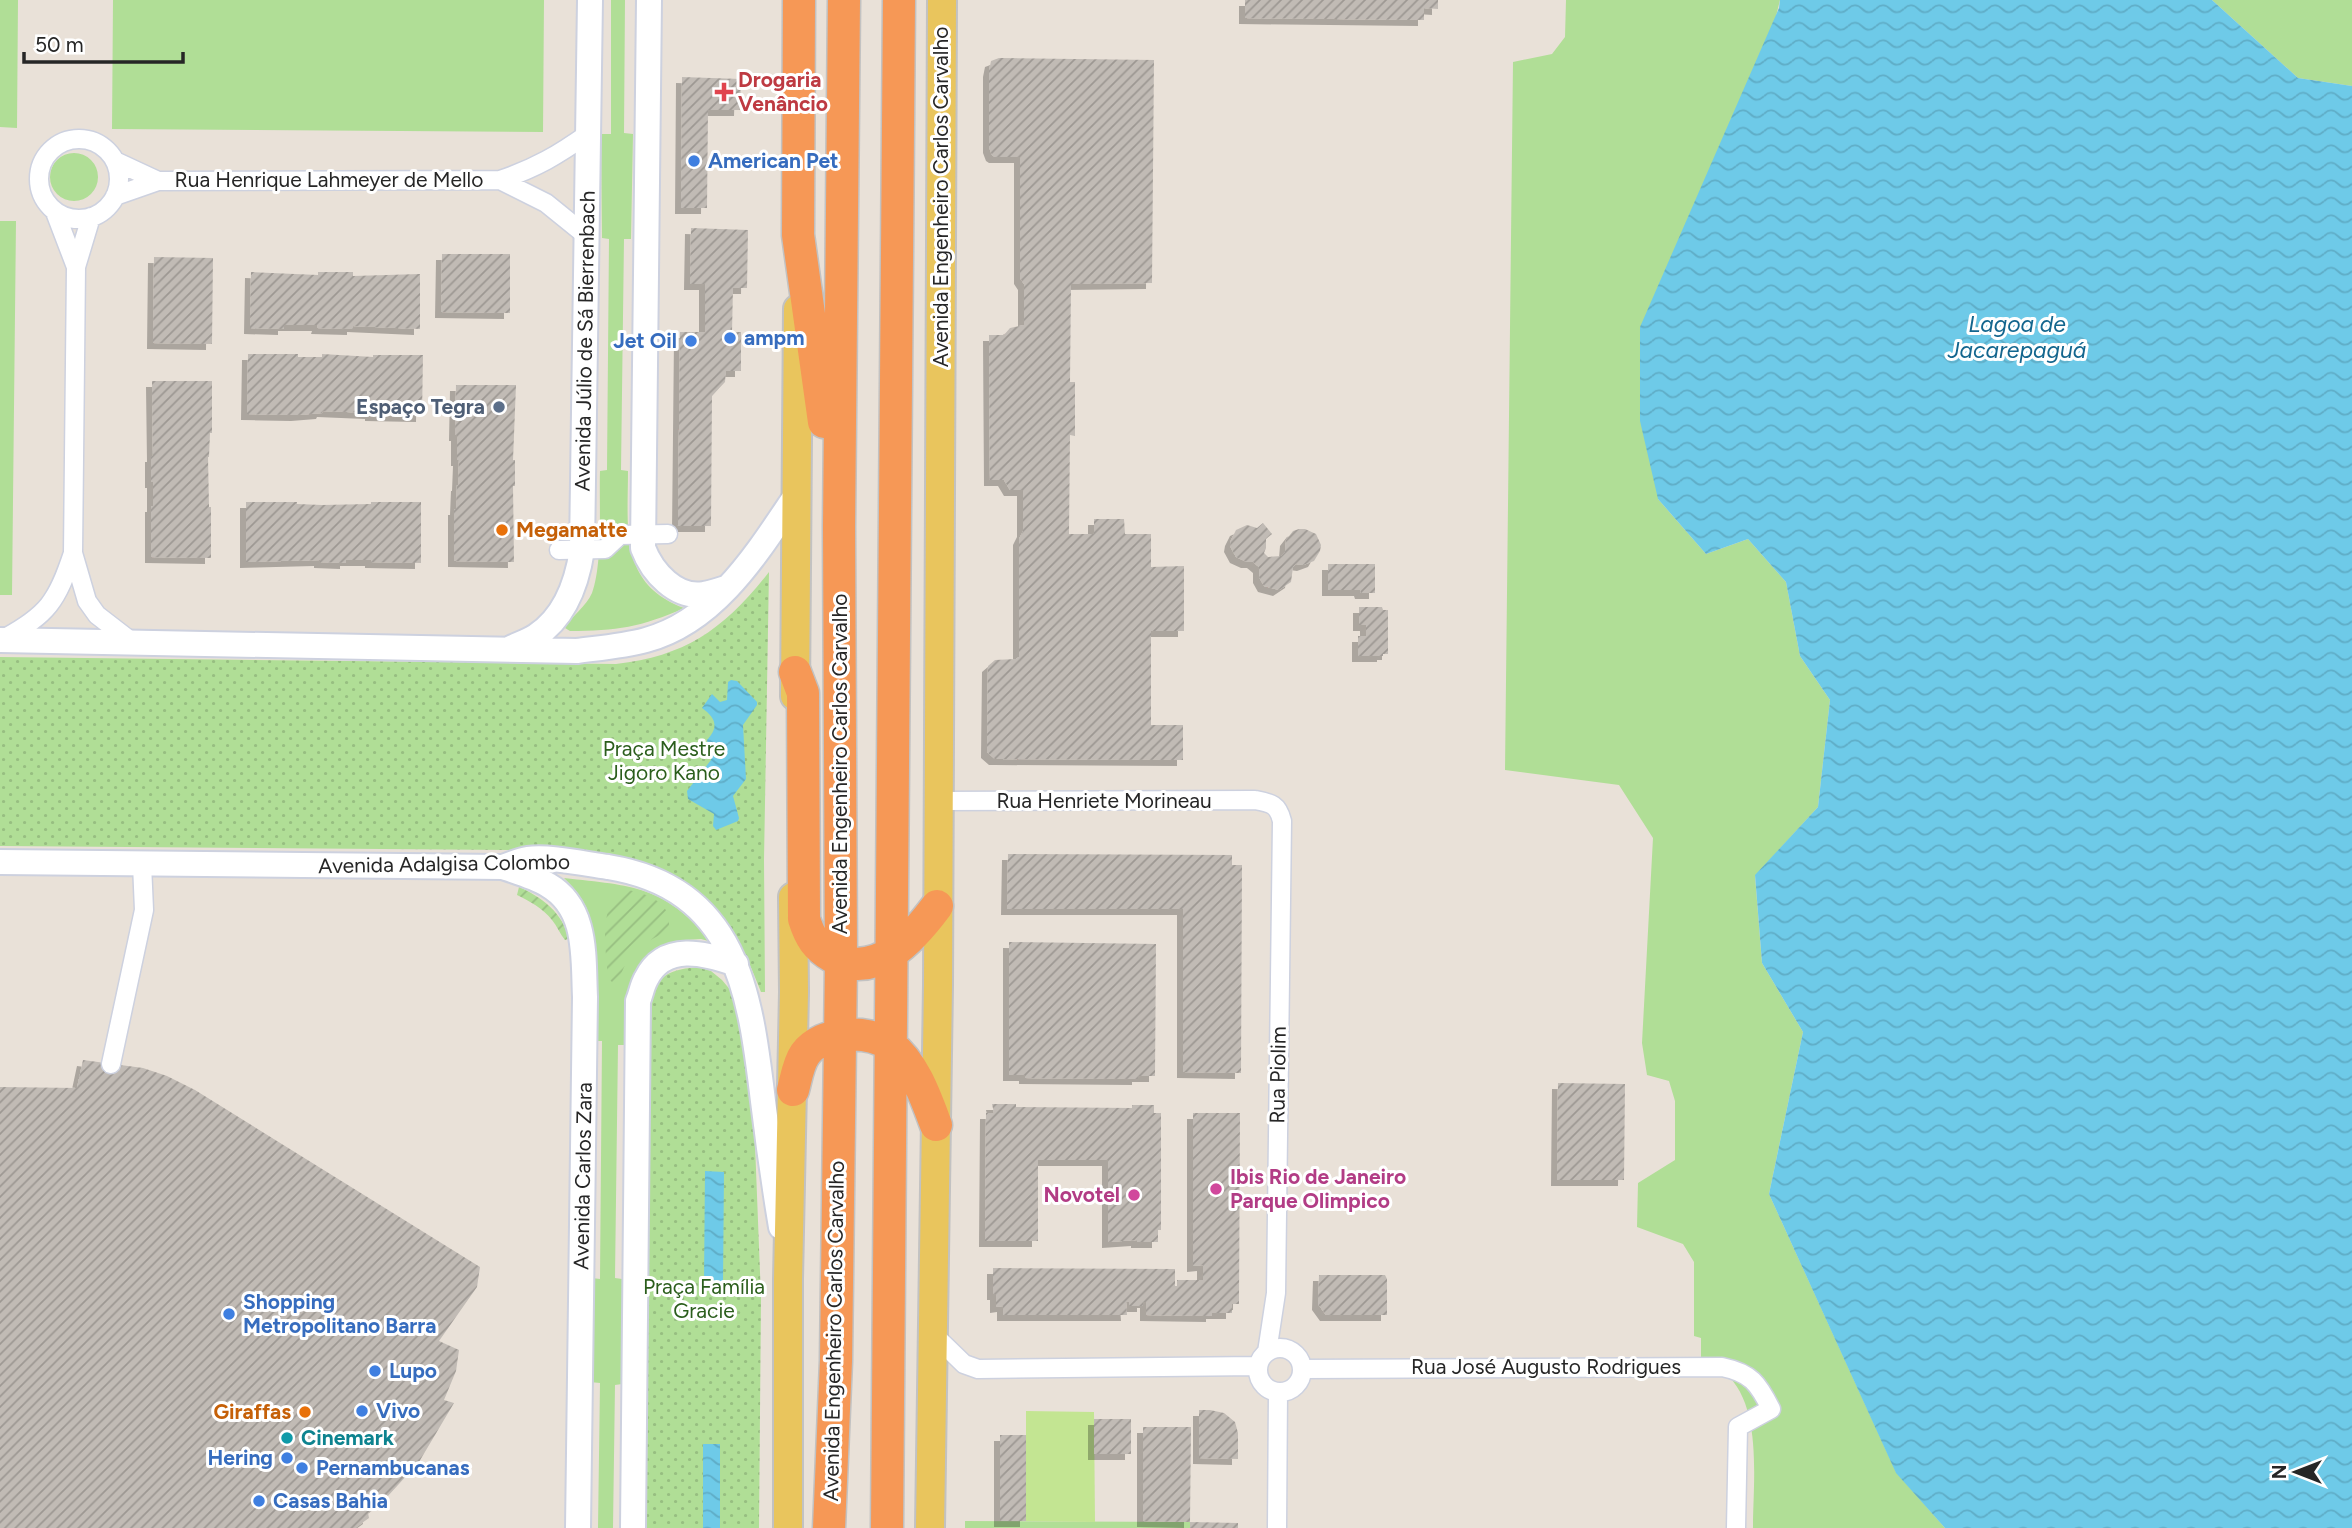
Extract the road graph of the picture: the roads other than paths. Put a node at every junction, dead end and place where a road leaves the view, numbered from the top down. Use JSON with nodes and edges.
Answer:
{"nodes":[{"id":1,"x":590,"y":0,"type":"edge"},
{"id":2,"x":649,"y":0,"type":"edge"},
{"id":3,"x":799,"y":0,"type":"edge"},
{"id":4,"x":844,"y":0,"type":"edge"},
{"id":5,"x":899,"y":0,"type":"edge"},
{"id":6,"x":942,"y":0,"type":"edge"},
{"id":7,"x":589,"y":133,"type":"junction"},
{"id":8,"x":115,"y":160,"type":"junction"},
{"id":9,"x":500,"y":180,"type":"junction"},
{"id":10,"x":158,"y":181,"type":"junction"},
{"id":11,"x":115,"y":196,"type":"junction"},
{"id":12,"x":55,"y":212,"type":"junction"},
{"id":13,"x":92,"y":217,"type":"junction"},
{"id":14,"x":798,"y":235,"type":"junction"},
{"id":15,"x":588,"y":237,"type":"junction"},
{"id":16,"x":76,"y":267,"type":"junction"},
{"id":17,"x":797,"y":494,"type":"junction"},
{"id":18,"x":839,"y":527,"type":"junction"},
{"id":19,"x":656,"y":534,"type":"junction"},
{"id":20,"x":570,"y":550,"type":"junction"},
{"id":21,"x":73,"y":553,"type":"junction"},
{"id":22,"x":730,"y":587,"type":"junction"},
{"id":23,"x":1,"y":640,"type":"edge"},
{"id":24,"x":132,"y":642,"type":"junction"},
{"id":25,"x":509,"y":649,"type":"junction"},
{"id":26,"x":795,"y":673,"type":"junction"},
{"id":27,"x":939,"y":801,"type":"junction"},
{"id":28,"x":1269,"y":802,"type":"joint"},
{"id":29,"x":0,"y":862,"type":"edge"},
{"id":30,"x":142,"y":864,"type":"junction"},
{"id":31,"x":503,"y":867,"type":"junction"},
{"id":32,"x":937,"y":906,"type":"junction"},
{"id":33,"x":890,"y":955,"type":"junction"},
{"id":34,"x":841,"y":961,"type":"junction"},
{"id":35,"x":736,"y":964,"type":"junction"},
{"id":36,"x":839,"y":1036,"type":"junction"},
{"id":37,"x":890,"y":1045,"type":"junction"},
{"id":38,"x":111,"y":1064,"type":"dead end"},
{"id":39,"x":793,"y":1090,"type":"junction"},
{"id":40,"x":936,"y":1125,"type":"junction"},
{"id":41,"x":788,"y":1279,"type":"junction"},
{"id":42,"x":932,"y":1333,"type":"junction"},
{"id":43,"x":1262,"y":1359,"type":"junction"},
{"id":44,"x":1302,"y":1369,"type":"junction"},
{"id":45,"x":1278,"y":1392,"type":"junction"},
{"id":46,"x":829,"y":1486,"type":"junction"},
{"id":47,"x":578,"y":1528,"type":"edge"},
{"id":48,"x":633,"y":1528,"type":"edge"},
{"id":49,"x":788,"y":1528,"type":"edge"},
{"id":50,"x":820,"y":1528,"type":"edge"},
{"id":51,"x":829,"y":1528,"type":"edge"},
{"id":52,"x":887,"y":1528,"type":"edge"},
{"id":53,"x":930,"y":1528,"type":"edge"},
{"id":54,"x":1277,"y":1528,"type":"edge"},
{"id":55,"x":1736,"y":1528,"type":"edge"}],
"edges":[{"from":1,"to":7,"type":"street","name":"Avenida Júlio de Sá Bierrenbach"},
{"from":2,"to":19,"type":"street"},
{"from":3,"to":14,"type":"highway","name":"Avenida Engenheiro Carlos Carvalho"},
{"from":4,"to":18,"type":"highway","name":"Avenida Engenheiro Carlos Carvalho"},
{"from":5,"to":33,"type":"highway","name":"Avenida Engenheiro Carlos Carvalho"},
{"from":6,"to":27,"type":"main road","name":"Avenida Engenheiro Carlos Carvalho"},
{"from":7,"to":9,"type":"street","name":"Rua Henrique Lahmeyer de Mello"},
{"from":7,"to":15,"type":"street","name":"Avenida Júlio de Sá Bierrenbach"},
{"from":8,"to":10,"type":"street","name":"Rua Henrique Lahmeyer de Mello"},
{"from":8,"to":11,"type":"street"},
{"from":8,"to":12,"type":"street"},
{"from":9,"to":10,"type":"street","name":"Rua Henrique Lahmeyer de Mello"},
{"from":9,"to":15,"type":"street","name":"Rua Henrique Lahmeyer de Mello"},
{"from":10,"to":11,"type":"street","name":"Rua Henrique Lahmeyer de Mello"},
{"from":11,"to":13,"type":"street"},
{"from":12,"to":13,"type":"street"},
{"from":12,"to":16,"type":"street"},
{"from":13,"to":16,"type":"street"},
{"from":14,"to":17,"type":"main road","name":"Avenida Engenheiro Carlos Carvalho"},
{"from":14,"to":18,"type":"highway"},
{"from":15,"to":20,"type":"street","name":"Avenida Júlio de Sá Bierrenbach"},
{"from":16,"to":21,"type":"street"},
{"from":17,"to":22,"type":"street"},
{"from":17,"to":26,"type":"main road","name":"Avenida Engenheiro Carlos Carvalho"},
{"from":18,"to":34,"type":"highway","name":"Avenida Engenheiro Carlos Carvalho"},
{"from":19,"to":20,"type":"street"},
{"from":19,"to":22,"type":"street"},
{"from":20,"to":25,"type":"street","name":"Avenida Júlio de Sá Bierrenbach"},
{"from":21,"to":23,"type":"street"},
{"from":21,"to":24,"type":"street"},
{"from":22,"to":25,"type":"street"},
{"from":23,"to":24,"type":"street"},
{"from":24,"to":25,"type":"street"},
{"from":26,"to":34,"type":"highway"},
{"from":26,"to":39,"type":"main road","name":"Avenida Engenheiro Carlos Carvalho"},
{"from":27,"to":28,"type":"street","name":"Rua Henriete Morineau"},
{"from":27,"to":32,"type":"main road","name":"Avenida Engenheiro Carlos Carvalho"},
{"from":28,"to":43,"type":"street","name":"Rua Piolim"},
{"from":29,"to":30,"type":"street","name":"Avenida Adalgisa Colombo"},
{"from":30,"to":31,"type":"street","name":"Avenida Adalgisa Colombo"},
{"from":30,"to":38,"type":"street"},
{"from":31,"to":35,"type":"street","name":"Avenida Adalgisa Colombo"},
{"from":31,"to":47,"type":"street","name":"Avenida Carlos Zara"},
{"from":32,"to":33,"type":"highway"},
{"from":32,"to":40,"type":"main road","name":"Avenida Engenheiro Carlos Carvalho"},
{"from":33,"to":34,"type":"highway"},
{"from":33,"to":37,"type":"highway","name":"Avenida Engenheiro Carlos Carvalho"},
{"from":34,"to":36,"type":"highway","name":"Avenida Engenheiro Carlos Carvalho"},
{"from":35,"to":41,"type":"street","name":"Avenida Adalgisa Colombo"},
{"from":35,"to":48,"type":"street"},
{"from":36,"to":37,"type":"highway"},
{"from":36,"to":39,"type":"highway"},
{"from":36,"to":46,"type":"highway","name":"Avenida Engenheiro Carlos Carvalho"},
{"from":37,"to":40,"type":"highway"},
{"from":37,"to":52,"type":"highway","name":"Avenida Engenheiro Carlos Carvalho"},
{"from":39,"to":41,"type":"main road","name":"Avenida Engenheiro Carlos Carvalho"},
{"from":40,"to":42,"type":"main road","name":"Avenida Engenheiro Carlos Carvalho"},
{"from":41,"to":49,"type":"main road","name":"Avenida Engenheiro Carlos Carvalho"},
{"from":42,"to":43,"type":"street"},
{"from":42,"to":53,"type":"main road","name":"Avenida Engenheiro Carlos Carvalho"},
{"from":43,"to":44,"type":"street"},
{"from":43,"to":45,"type":"street"},
{"from":44,"to":45,"type":"street"},
{"from":44,"to":55,"type":"street","name":"Rua José Augusto Rodrigues"},
{"from":45,"to":54,"type":"street"},
{"from":46,"to":50,"type":"highway"},
{"from":46,"to":51,"type":"highway","name":"Avenida Engenheiro Carlos Carvalho"}]}
